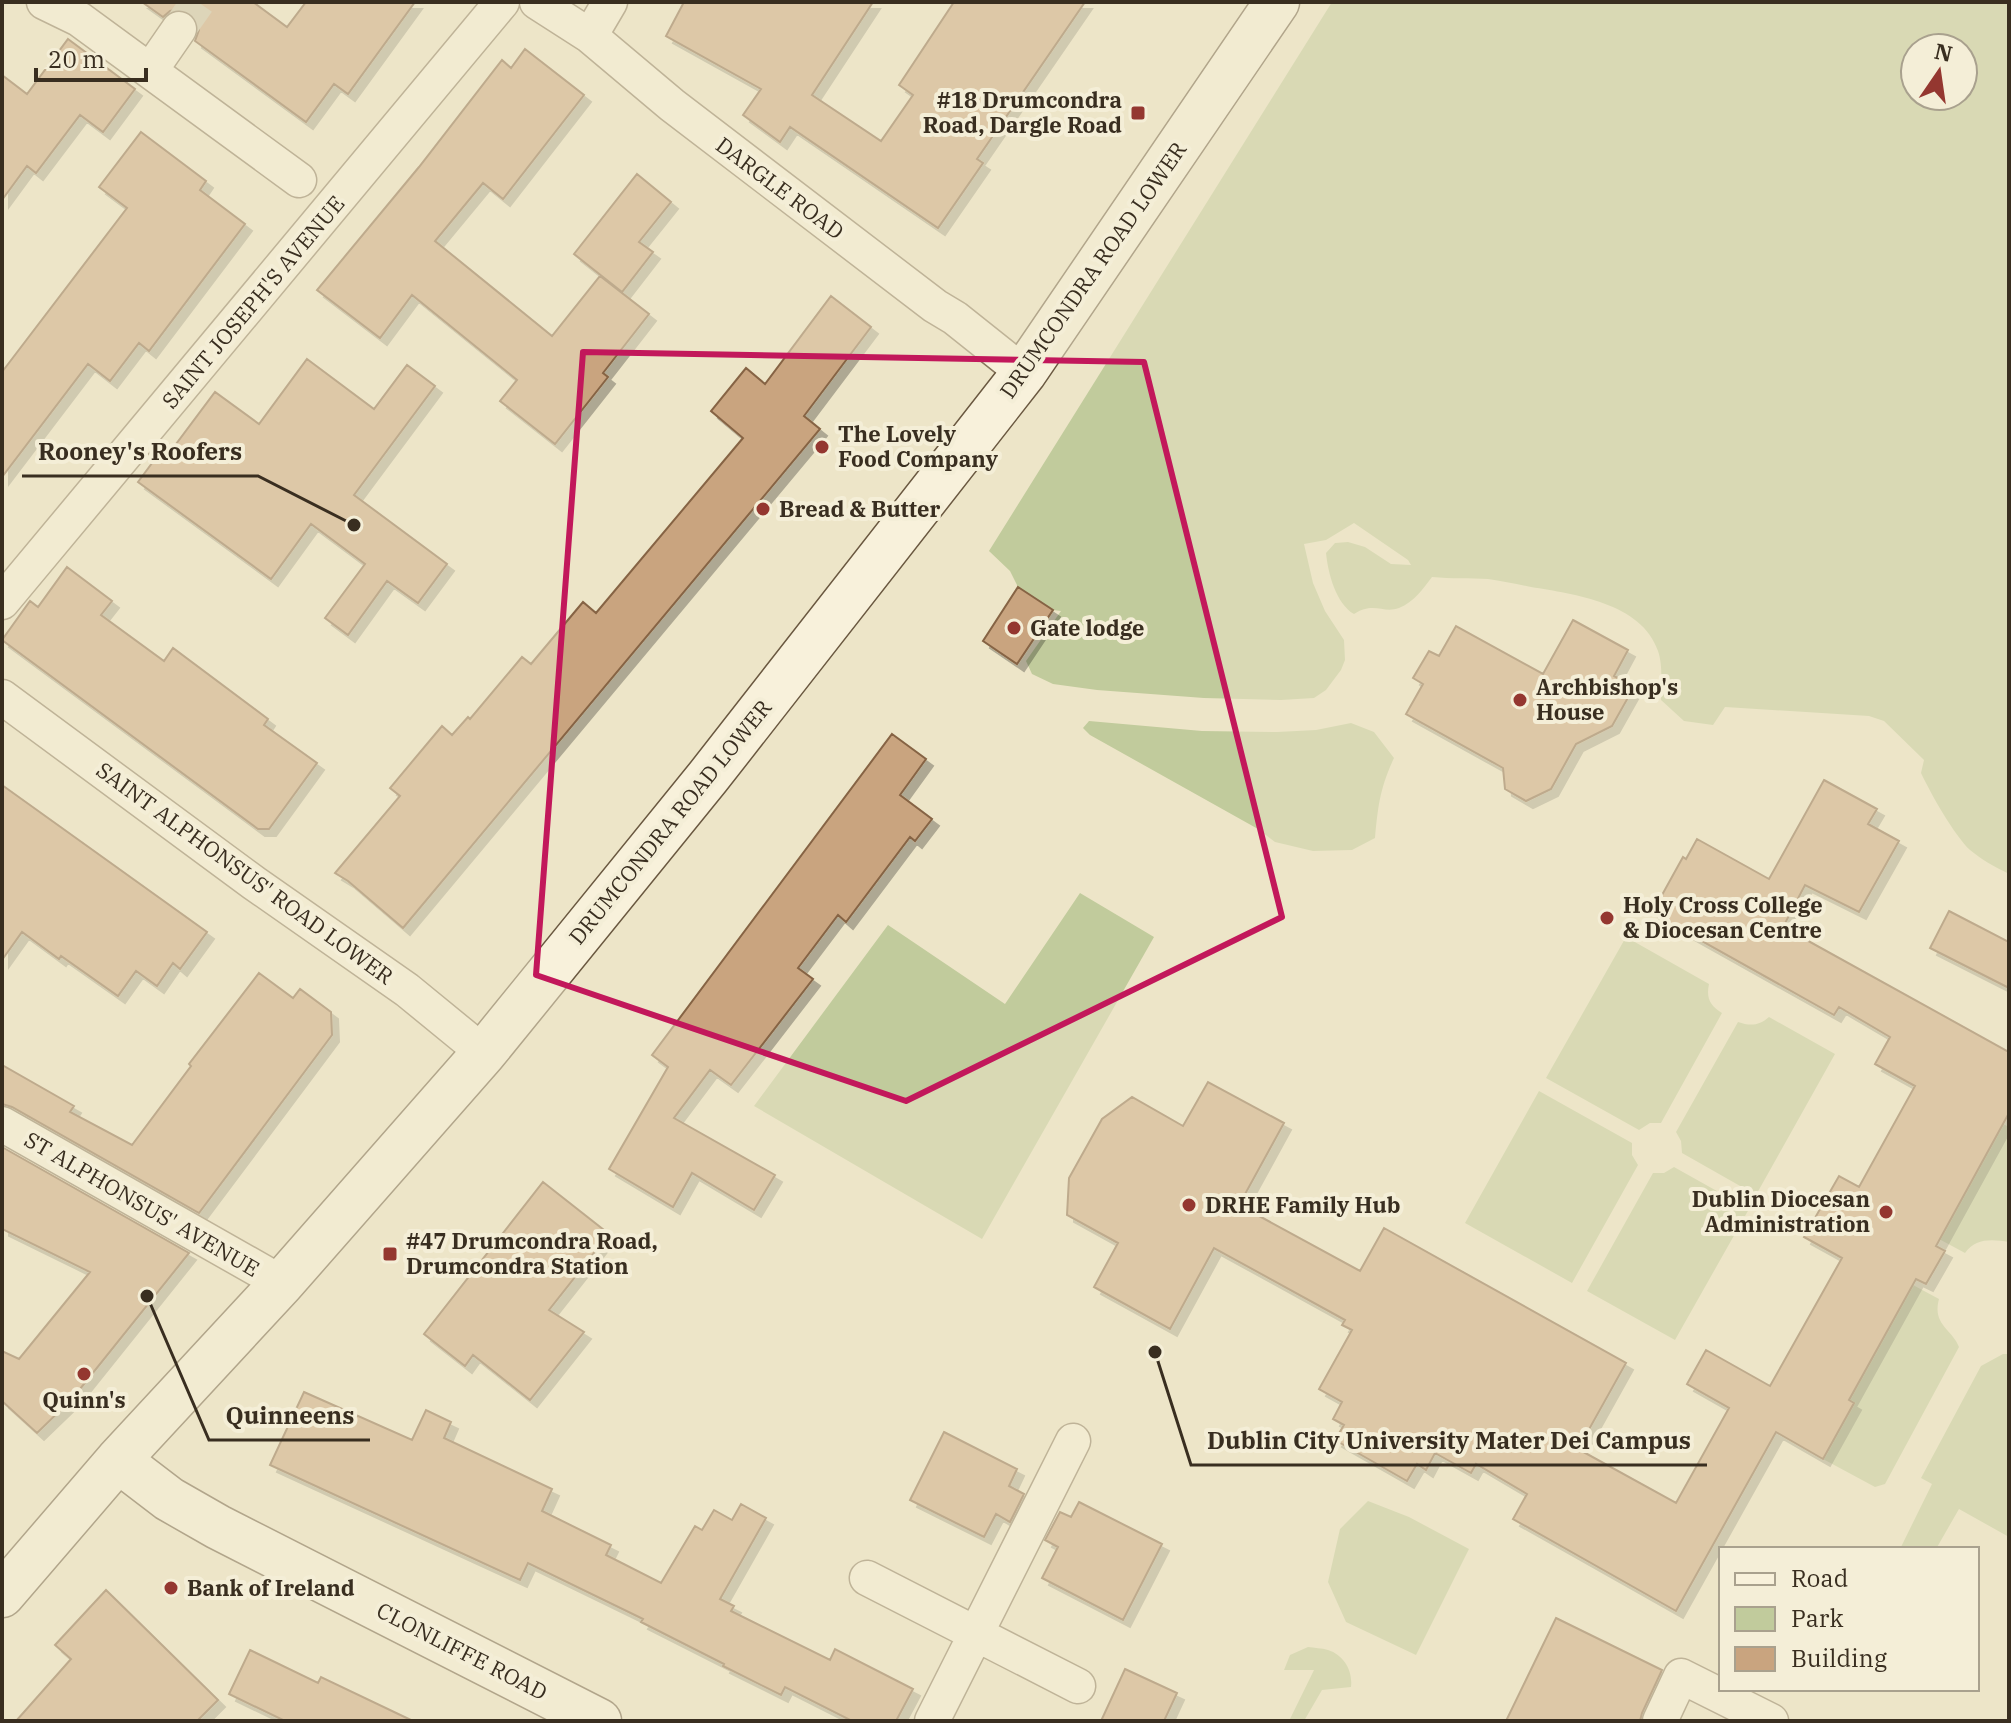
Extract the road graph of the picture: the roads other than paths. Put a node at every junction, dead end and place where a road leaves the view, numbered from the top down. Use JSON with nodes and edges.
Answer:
{"nodes":[{"id":1,"x":44,"y":2,"type":"edge"},
{"id":2,"x":502,"y":2,"type":"edge"},
{"id":3,"x":537,"y":2,"type":"edge"},
{"id":4,"x":610,"y":2,"type":"edge"},
{"id":5,"x":1263,"y":7,"type":"edge"},
{"id":6,"x":179,"y":29,"type":"tunnel mouth"},
{"id":7,"x":590,"y":36,"type":"junction"},
{"id":8,"x":150,"y":71,"type":"junction"},
{"id":9,"x":299,"y":180,"type":"dead end"},
{"id":10,"x":1024,"y":373,"type":"junction"},
{"id":11,"x":2,"y":602,"type":"edge"},
{"id":12,"x":2,"y":697,"type":"edge"},
{"id":13,"x":484,"y":1053,"type":"junction"},
{"id":14,"x":2,"y":1124,"type":"edge"},
{"id":15,"x":282,"y":1283,"type":"junction"},
{"id":16,"x":1073,"y":1441,"type":"dead end"},
{"id":17,"x":118,"y":1460,"type":"junction"},
{"id":18,"x":867,"y":1578,"type":"dead end"},
{"id":19,"x":2,"y":1595,"type":"edge"},
{"id":20,"x":976,"y":1634,"type":"junction"},
{"id":21,"x":1078,"y":1686,"type":"dead end"},
{"id":22,"x":572,"y":1715,"type":"edge"},
{"id":23,"x":932,"y":1721,"type":"edge"},
{"id":24,"x":1660,"y":1721,"type":"edge"},
{"id":25,"x":1771,"y":1721,"type":"edge"}],
"edges":[{"from":1,"to":8,"type":"street"},
{"from":2,"to":11,"type":"street","name":"SAINT JOSEPH'S AVENUE"},
{"from":3,"to":7,"type":"street","name":"DARGLE ROAD"},
{"from":4,"to":7,"type":"street"},
{"from":5,"to":10,"type":"main road","name":"DRUMCONDRA ROAD LOWER"},
{"from":6,"to":8,"type":"street"},
{"from":7,"to":10,"type":"street","name":"DARGLE ROAD"},
{"from":8,"to":9,"type":"street"},
{"from":10,"to":13,"type":"main road","name":"DRUMCONDRA ROAD LOWER"},
{"from":12,"to":13,"type":"street","name":"SAINT ALPHONSUS' ROAD LOWER"},
{"from":13,"to":15,"type":"main road","name":"DRUMCONDRA ROAD LOWER"},
{"from":14,"to":15,"type":"street","name":"ST ALPHONSUS' AVENUE"},
{"from":15,"to":17,"type":"main road","name":"DRUMCONDRA ROAD LOWER"},
{"from":16,"to":20,"type":"street"},
{"from":17,"to":19,"type":"main road","name":"DRUMCONDRA ROAD LOWER"},
{"from":17,"to":22,"type":"main road","name":"CLONLIFFE ROAD"},
{"from":18,"to":20,"type":"street"},
{"from":20,"to":21,"type":"street"},
{"from":20,"to":23,"type":"street"},
{"from":24,"to":25,"type":"street"}]}
